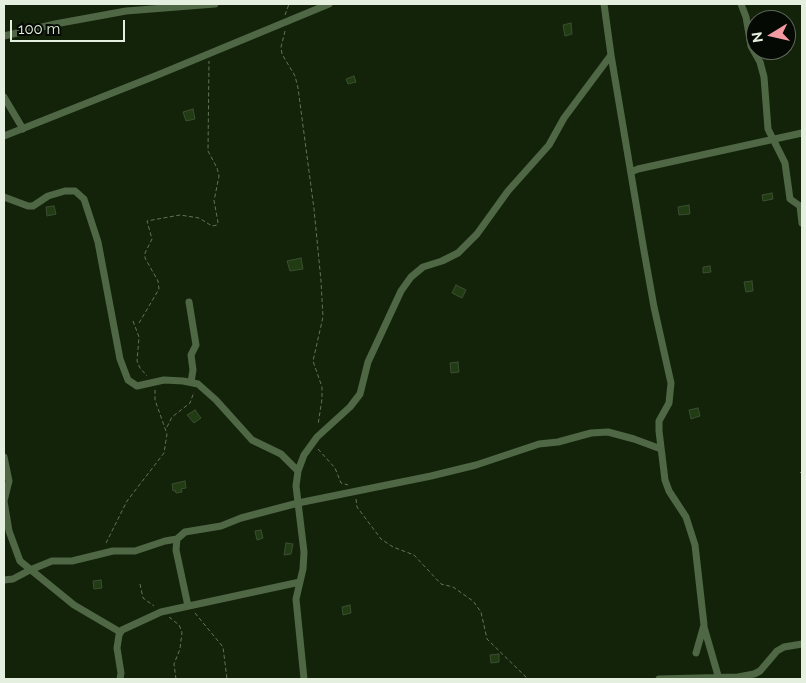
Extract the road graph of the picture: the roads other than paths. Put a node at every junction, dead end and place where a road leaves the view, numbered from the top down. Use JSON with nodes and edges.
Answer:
{"nodes":[{"id":1,"x":215,"y":4,"type":"edge"},
{"id":2,"x":329,"y":4,"type":"edge"},
{"id":3,"x":604,"y":4,"type":"edge"},
{"id":4,"x":741,"y":4,"type":"edge"},
{"id":5,"x":4,"y":36,"type":"edge"},
{"id":6,"x":611,"y":55,"type":"junction"},
{"id":7,"x":4,"y":97,"type":"edge"},
{"id":8,"x":23,"y":128,"type":"junction"},
{"id":9,"x":802,"y":134,"type":"edge"},
{"id":10,"x":4,"y":136,"type":"edge"},
{"id":11,"x":773,"y":140,"type":"junction"},
{"id":12,"x":631,"y":172,"type":"junction"},
{"id":13,"x":4,"y":196,"type":"edge"},
{"id":14,"x":802,"y":224,"type":"edge"},
{"id":15,"x":189,"y":302,"type":"dead end"},
{"id":16,"x":194,"y":383,"type":"junction"},
{"id":17,"x":661,"y":449,"type":"junction"},
{"id":18,"x":4,"y":457,"type":"edge"},
{"id":19,"x":298,"y":471,"type":"junction"},
{"id":20,"x":298,"y":502,"type":"junction"},
{"id":21,"x":177,"y":539,"type":"junction"},
{"id":22,"x":30,"y":570,"type":"junction"},
{"id":23,"x":4,"y":580,"type":"edge"},
{"id":24,"x":300,"y":582,"type":"junction"},
{"id":25,"x":189,"y":606,"type":"junction"},
{"id":26,"x":704,"y":625,"type":"junction"},
{"id":27,"x":120,"y":632,"type":"junction"},
{"id":28,"x":802,"y":644,"type":"edge"},
{"id":29,"x":696,"y":653,"type":"dead end"},
{"id":30,"x":719,"y":678,"type":"edge"},
{"id":31,"x":120,"y":679,"type":"edge"},
{"id":32,"x":304,"y":679,"type":"edge"},
{"id":33,"x":659,"y":679,"type":"edge"}],
"edges":[{"from":1,"to":5,"type":"street"},
{"from":2,"to":8,"type":"street"},
{"from":3,"to":6,"type":"street"},
{"from":4,"to":11,"type":"street"},
{"from":6,"to":12,"type":"street"},
{"from":6,"to":19,"type":"street"},
{"from":7,"to":8,"type":"street"},
{"from":8,"to":10,"type":"street"},
{"from":9,"to":11,"type":"street"},
{"from":11,"to":12,"type":"street"},
{"from":11,"to":14,"type":"street"},
{"from":12,"to":17,"type":"street"},
{"from":13,"to":16,"type":"street"},
{"from":15,"to":16,"type":"street"},
{"from":16,"to":19,"type":"street"},
{"from":17,"to":20,"type":"street"},
{"from":17,"to":26,"type":"street"},
{"from":18,"to":22,"type":"street"},
{"from":19,"to":20,"type":"street"},
{"from":20,"to":21,"type":"street"},
{"from":20,"to":24,"type":"street"},
{"from":21,"to":22,"type":"street"},
{"from":21,"to":25,"type":"street"},
{"from":22,"to":23,"type":"street"},
{"from":22,"to":27,"type":"street"},
{"from":24,"to":25,"type":"street"},
{"from":24,"to":32,"type":"street"},
{"from":25,"to":27,"type":"street"},
{"from":26,"to":29,"type":"street"},
{"from":26,"to":30,"type":"street"},
{"from":27,"to":31,"type":"street"},
{"from":28,"to":30,"type":"street"},
{"from":30,"to":33,"type":"street"}]}
